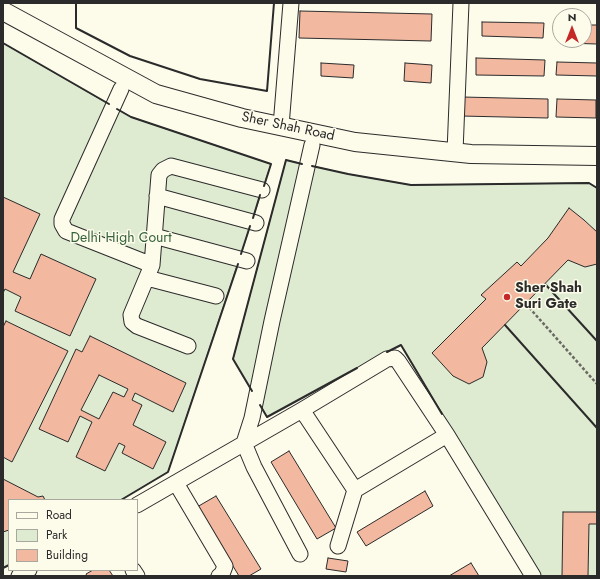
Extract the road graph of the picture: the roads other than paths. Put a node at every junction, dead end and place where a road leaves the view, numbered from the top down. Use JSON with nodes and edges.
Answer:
{"nodes":[{"id":1,"x":291,"y":3,"type":"edge"},
{"id":2,"x":461,"y":3,"type":"edge"},
{"id":3,"x":3,"y":11,"type":"edge"},
{"id":4,"x":3,"y":25,"type":"edge"},
{"id":5,"x":121,"y":89,"type":"junction"},
{"id":6,"x":281,"y":126,"type":"junction"},
{"id":7,"x":312,"y":145,"type":"junction"},
{"id":8,"x":455,"y":152,"type":"junction"},
{"id":9,"x":594,"y":161,"type":"edge"},
{"id":10,"x":262,"y":190,"type":"dead end"},
{"id":11,"x":157,"y":196,"type":"junction"},
{"id":12,"x":256,"y":223,"type":"dead end"},
{"id":13,"x":154,"y":236,"type":"junction"},
{"id":14,"x":248,"y":261,"type":"dead end"},
{"id":15,"x":149,"y":271,"type":"junction"},
{"id":16,"x":216,"y":296,"type":"dead end"},
{"id":17,"x":188,"y":346,"type":"dead end"},
{"id":18,"x":302,"y":410,"type":"junction"},
{"id":19,"x":447,"y":435,"type":"junction"},
{"id":20,"x":244,"y":443,"type":"junction"},
{"id":21,"x":176,"y":483,"type":"junction"},
{"id":22,"x":354,"y":490,"type":"junction"},
{"id":23,"x":138,"y":504,"type":"edge"},
{"id":24,"x":338,"y":546,"type":"dead end"},
{"id":25,"x":300,"y":554,"type":"dead end"},
{"id":26,"x":218,"y":576,"type":"edge"},
{"id":27,"x":533,"y":576,"type":"edge"}],
"edges":[{"from":1,"to":6,"type":"street"},
{"from":2,"to":8,"type":"street"},
{"from":3,"to":6,"type":"main road","name":"Sher Shah Road"},
{"from":4,"to":5,"type":"main road","name":"Sher Shah Road"},
{"from":5,"to":7,"type":"main road","name":"Sher Shah Road"},
{"from":5,"to":15,"type":"street"},
{"from":6,"to":8,"type":"main road","name":"Sher Shah Road"},
{"from":7,"to":9,"type":"main road","name":"Sher Shah Road"},
{"from":7,"to":20,"type":"street"},
{"from":8,"to":9,"type":"main road","name":"Sher Shah Road"},
{"from":10,"to":11,"type":"street"},
{"from":11,"to":12,"type":"street"},
{"from":11,"to":13,"type":"street"},
{"from":13,"to":14,"type":"street"},
{"from":13,"to":15,"type":"street"},
{"from":15,"to":16,"type":"street"},
{"from":15,"to":17,"type":"street"},
{"from":18,"to":19,"type":"street"},
{"from":18,"to":20,"type":"street"},
{"from":18,"to":22,"type":"street"},
{"from":19,"to":22,"type":"street"},
{"from":19,"to":27,"type":"street"},
{"from":20,"to":21,"type":"street"},
{"from":20,"to":25,"type":"street"},
{"from":21,"to":23,"type":"street"},
{"from":21,"to":26,"type":"street"},
{"from":22,"to":24,"type":"street"}]}
